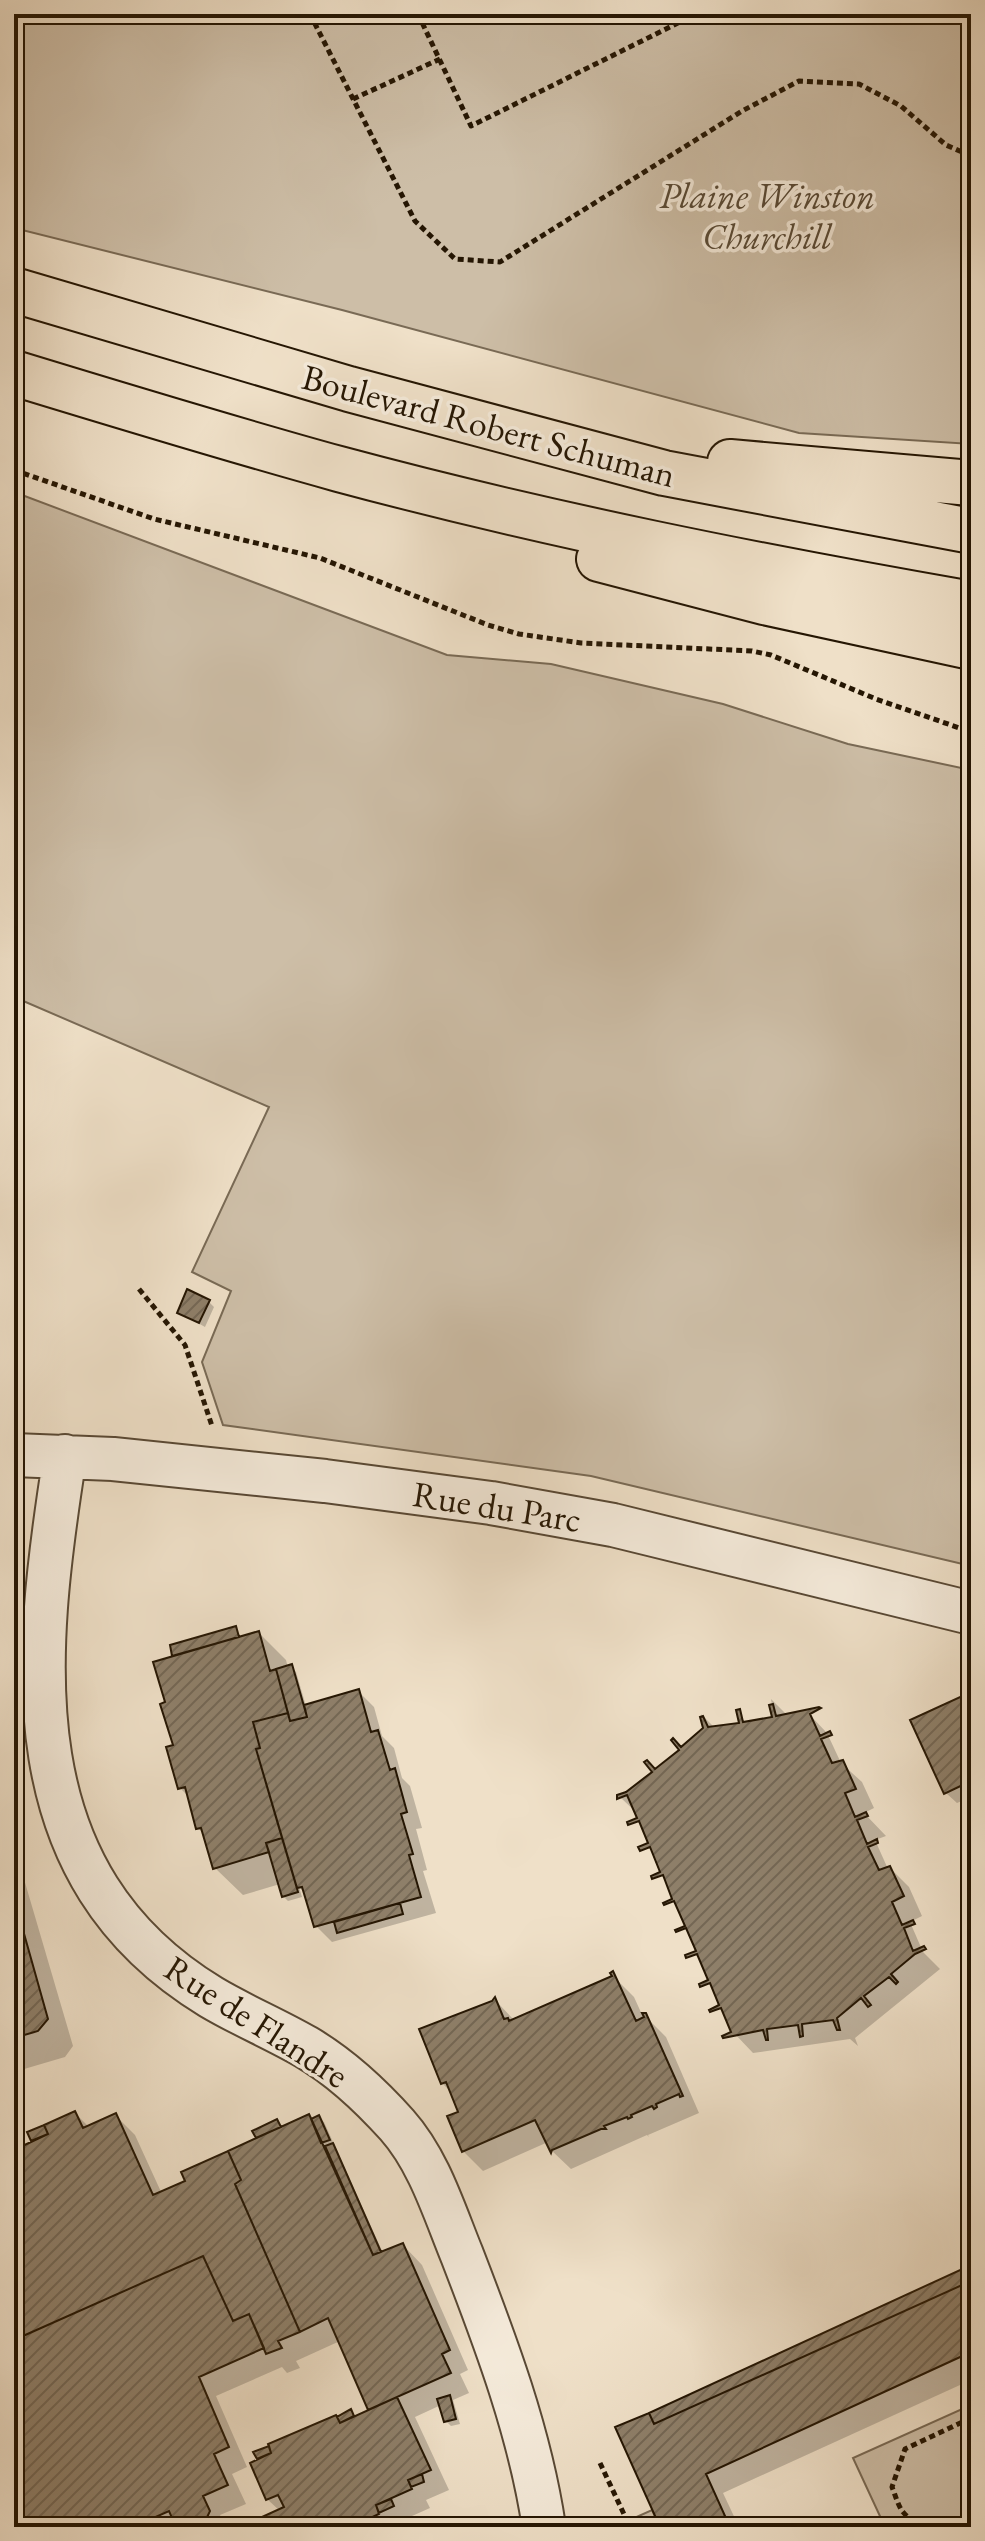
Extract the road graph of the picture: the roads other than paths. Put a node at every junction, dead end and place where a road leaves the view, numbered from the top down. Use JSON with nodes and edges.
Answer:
{"nodes":[{"id":1,"x":14,"y":290,"type":"edge"},
{"id":2,"x":14,"y":373,"type":"edge"},
{"id":3,"x":566,"y":448,"type":"junction"},
{"id":4,"x":340,"y":469,"type":"junction"},
{"id":5,"x":971,"y":483,"type":"edge"},
{"id":6,"x":971,"y":531,"type":"edge"},
{"id":7,"x":971,"y":604,"type":"edge"},
{"id":8,"x":971,"y":647,"type":"edge"},
{"id":9,"x":14,"y":1455,"type":"edge"},
{"id":10,"x":65,"y":1456,"type":"junction"},
{"id":11,"x":971,"y":1613,"type":"edge"},
{"id":12,"x":544,"y":2527,"type":"edge"}],
"edges":[{"from":1,"to":3,"type":"highway","name":"Boulevard Robert Schuman"},
{"from":2,"to":4,"type":"highway","name":"Boulevard Robert Schuman"},
{"from":3,"to":5,"type":"highway"},
{"from":3,"to":6,"type":"highway","name":"Boulevard Robert Schuman"},
{"from":4,"to":7,"type":"highway","name":"Boulevard Robert Schuman"},
{"from":4,"to":8,"type":"highway"},
{"from":9,"to":10,"type":"street","name":"Rue du Parc"},
{"from":10,"to":11,"type":"street","name":"Rue du Parc"},
{"from":10,"to":12,"type":"street","name":"Rue de Flandre"}]}
